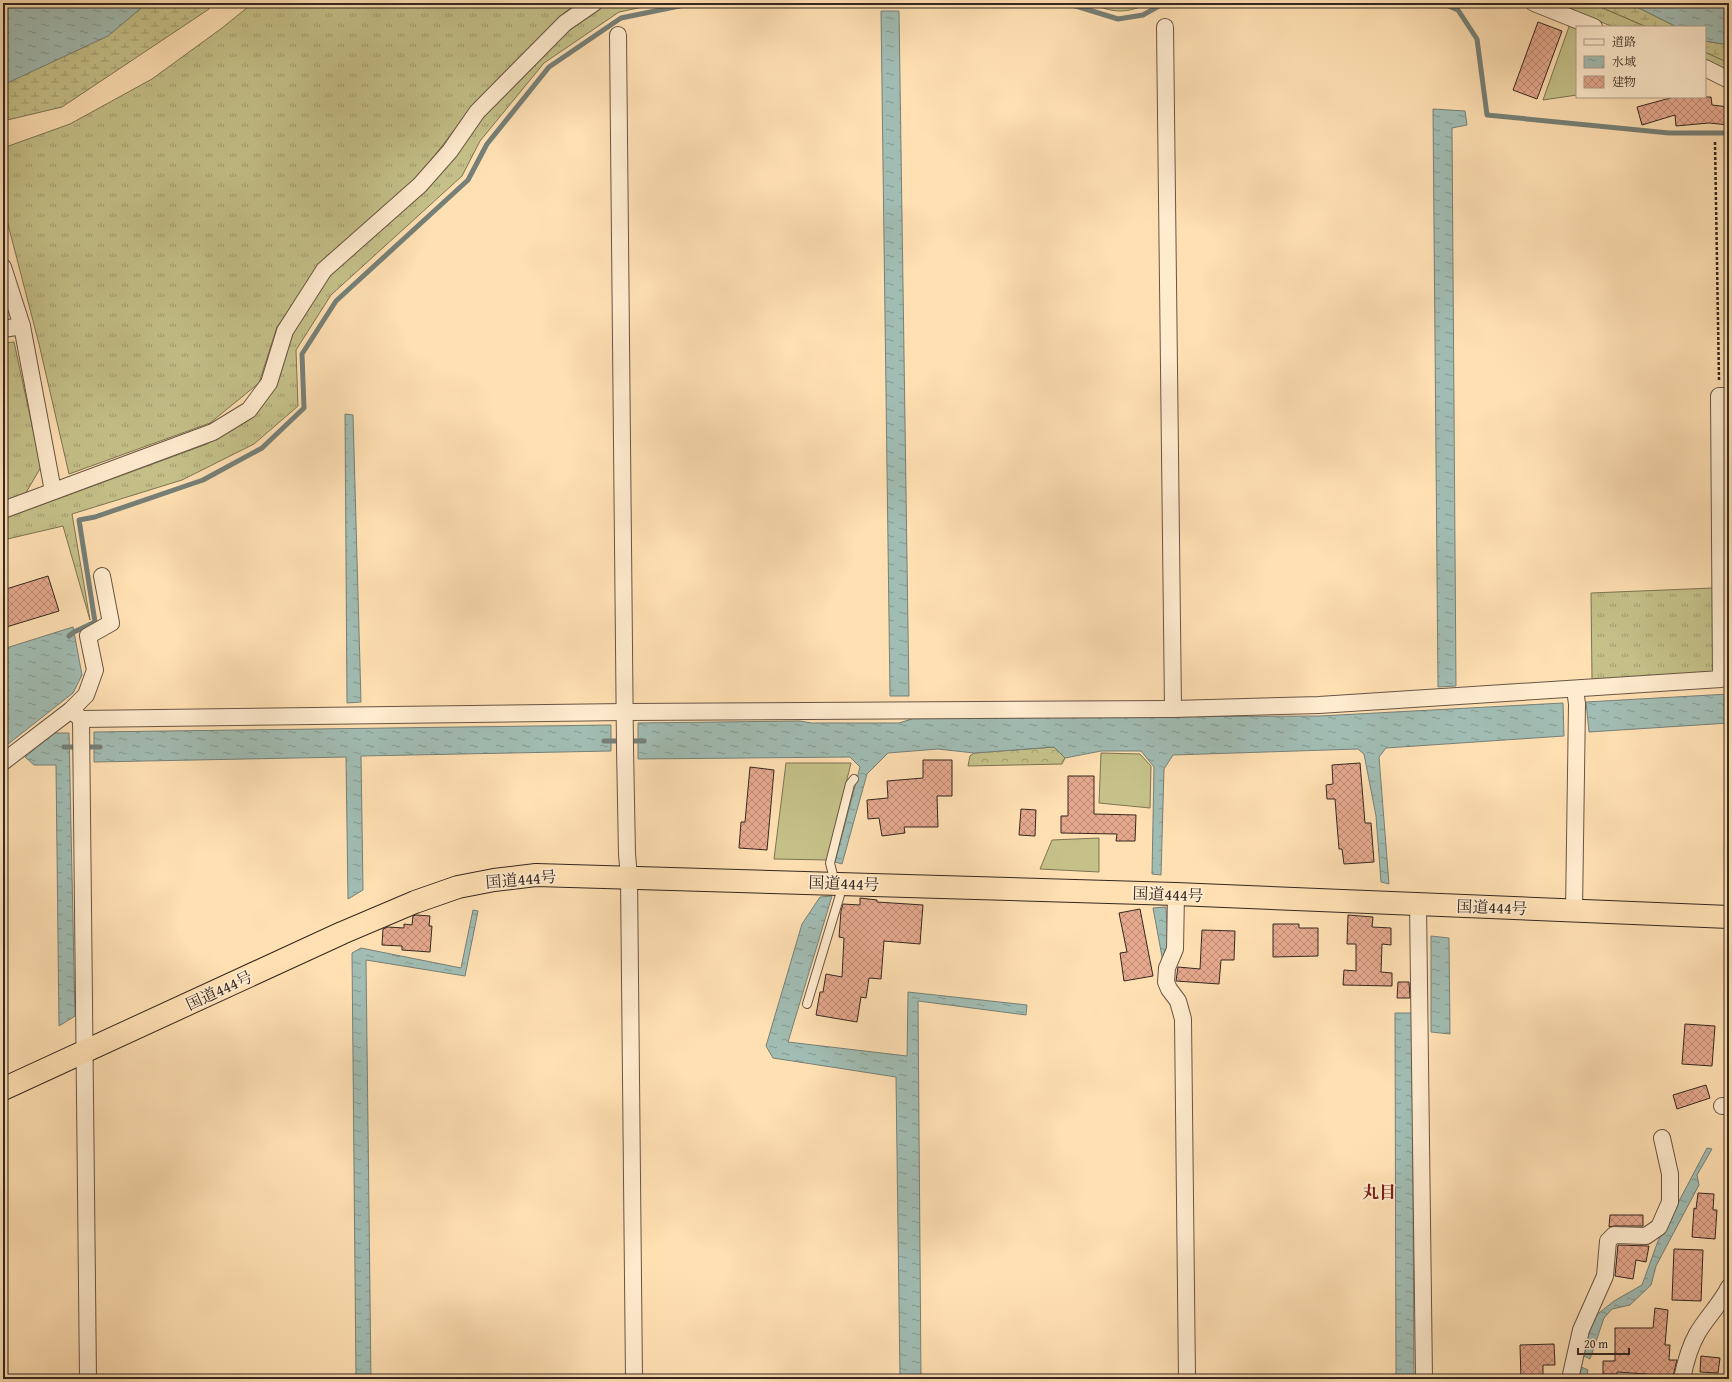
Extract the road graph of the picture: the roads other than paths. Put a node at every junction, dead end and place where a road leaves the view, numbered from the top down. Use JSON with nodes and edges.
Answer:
{"nodes":[{"id":1,"x":594,"y":3,"type":"edge"},
{"id":2,"x":1534,"y":3,"type":"edge"},
{"id":3,"x":1165,"y":26,"type":"dead end"},
{"id":4,"x":1592,"y":26,"type":"edge"},
{"id":5,"x":618,"y":35,"type":"dead end"},
{"id":6,"x":1706,"y":68,"type":"edge"},
{"id":7,"x":1729,"y":80,"type":"edge"},
{"id":8,"x":3,"y":267,"type":"edge"},
{"id":9,"x":22,"y":326,"type":"junction"},
{"id":10,"x":3,"y":330,"type":"edge"},
{"id":11,"x":1724,"y":396,"type":"edge"},
{"id":12,"x":53,"y":491,"type":"junction"},
{"id":13,"x":3,"y":510,"type":"edge"},
{"id":14,"x":102,"y":576,"type":"dead end"},
{"id":15,"x":1725,"y":679,"type":"edge"},
{"id":16,"x":1575,"y":689,"type":"junction"},
{"id":17,"x":1173,"y":709,"type":"junction"},
{"id":18,"x":625,"y":712,"type":"junction"},
{"id":19,"x":76,"y":715,"type":"junction"},
{"id":20,"x":3,"y":762,"type":"edge"},
{"id":21,"x":854,"y":779,"type":"dead end"},
{"id":22,"x":629,"y":877,"type":"junction"},
{"id":23,"x":835,"y":883,"type":"junction"},
{"id":24,"x":1176,"y":894,"type":"junction"},
{"id":25,"x":1418,"y":904,"type":"junction"},
{"id":26,"x":1574,"y":911,"type":"junction"},
{"id":27,"x":1729,"y":917,"type":"edge"},
{"id":28,"x":807,"y":1004,"type":"dead end"},
{"id":29,"x":84,"y":1053,"type":"junction"},
{"id":30,"x":3,"y":1089,"type":"edge"},
{"id":31,"x":1662,"y":1138,"type":"dead end"},
{"id":32,"x":1729,"y":1288,"type":"edge"},
{"id":33,"x":88,"y":1379,"type":"edge"},
{"id":34,"x":634,"y":1379,"type":"edge"},
{"id":35,"x":1187,"y":1379,"type":"edge"},
{"id":36,"x":1424,"y":1379,"type":"edge"},
{"id":37,"x":1570,"y":1379,"type":"edge"},
{"id":38,"x":1682,"y":1379,"type":"edge"}],
"edges":[{"from":1,"to":12,"type":"street"},
{"from":2,"to":4,"type":"street"},
{"from":3,"to":17,"type":"street"},
{"from":5,"to":18,"type":"street"},
{"from":6,"to":7,"type":"street"},
{"from":8,"to":9,"type":"street"},
{"from":9,"to":10,"type":"street"},
{"from":9,"to":12,"type":"street"},
{"from":11,"to":15,"type":"street"},
{"from":12,"to":13,"type":"street"},
{"from":14,"to":19,"type":"street"},
{"from":15,"to":16,"type":"street"},
{"from":16,"to":17,"type":"street"},
{"from":16,"to":26,"type":"street"},
{"from":17,"to":18,"type":"street"},
{"from":18,"to":19,"type":"street"},
{"from":18,"to":22,"type":"street"},
{"from":19,"to":20,"type":"street"},
{"from":19,"to":29,"type":"street"},
{"from":21,"to":23,"type":"lane"},
{"from":22,"to":23,"type":"highway","name":"国道444号"},
{"from":22,"to":29,"type":"highway","name":"国道444号"},
{"from":22,"to":34,"type":"street"},
{"from":23,"to":24,"type":"highway","name":"国道444号"},
{"from":23,"to":28,"type":"lane"},
{"from":24,"to":25,"type":"highway","name":"国道444号"},
{"from":24,"to":35,"type":"street"},
{"from":25,"to":26,"type":"highway","name":"国道444号"},
{"from":25,"to":36,"type":"street"},
{"from":26,"to":27,"type":"highway","name":"国道444号"},
{"from":29,"to":30,"type":"highway","name":"国道444号"},
{"from":29,"to":33,"type":"street"},
{"from":31,"to":37,"type":"street"},
{"from":32,"to":38,"type":"street"}]}
